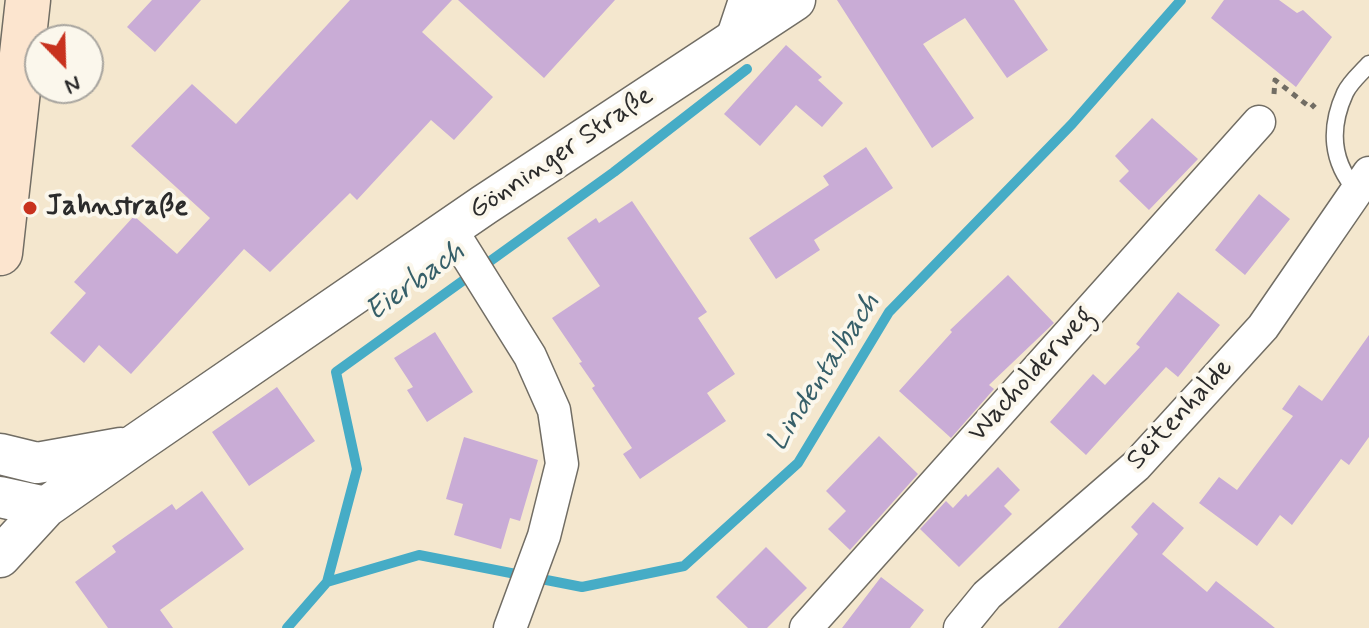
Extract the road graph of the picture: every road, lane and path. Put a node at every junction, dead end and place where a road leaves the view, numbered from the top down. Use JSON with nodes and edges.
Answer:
{"nodes":[{"id":1,"x":28,"y":0,"type":"edge"},
{"id":2,"x":795,"y":0,"type":"edge"},
{"id":3,"x":738,"y":26,"type":"edge"},
{"id":4,"x":1369,"y":64,"type":"edge"},
{"id":5,"x":1345,"y":91,"type":"junction"},
{"id":6,"x":1259,"y":122,"type":"joint"},
{"id":7,"x":1363,"y":182,"type":"edge"},
{"id":8,"x":459,"y":244,"type":"junction"},
{"id":9,"x":0,"y":253,"type":"edge"},
{"id":10,"x":133,"y":446,"type":"junction"},
{"id":11,"x":0,"y":454,"type":"edge"},
{"id":12,"x":0,"y":497,"type":"edge"},
{"id":13,"x":46,"y":507,"type":"junction"},
{"id":14,"x":0,"y":557,"type":"edge"},
{"id":15,"x":513,"y":623,"type":"edge"},
{"id":16,"x":806,"y":628,"type":"edge"},
{"id":17,"x":960,"y":628,"type":"edge"}],
"edges":[{"from":1,"to":9,"type":"main road"},
{"from":2,"to":3,"type":"street","name":"Gönninger Straße"},
{"from":3,"to":8,"type":"street","name":"Gönninger Straße"},
{"from":4,"to":5,"type":"lane"},
{"from":5,"to":6,"type":"path"},
{"from":5,"to":7,"type":"lane"},
{"from":6,"to":16,"type":"street","name":"Wacholderweg"},
{"from":7,"to":17,"type":"street","name":"Seitenhalde"},
{"from":8,"to":10,"type":"street","name":"Gönninger Straße"},
{"from":8,"to":15,"type":"street"},
{"from":10,"to":11,"type":"street"},
{"from":10,"to":13,"type":"street","name":"Gönninger Straße"},
{"from":12,"to":13,"type":"street"},
{"from":13,"to":14,"type":"street","name":"Gönninger Straße"}]}
